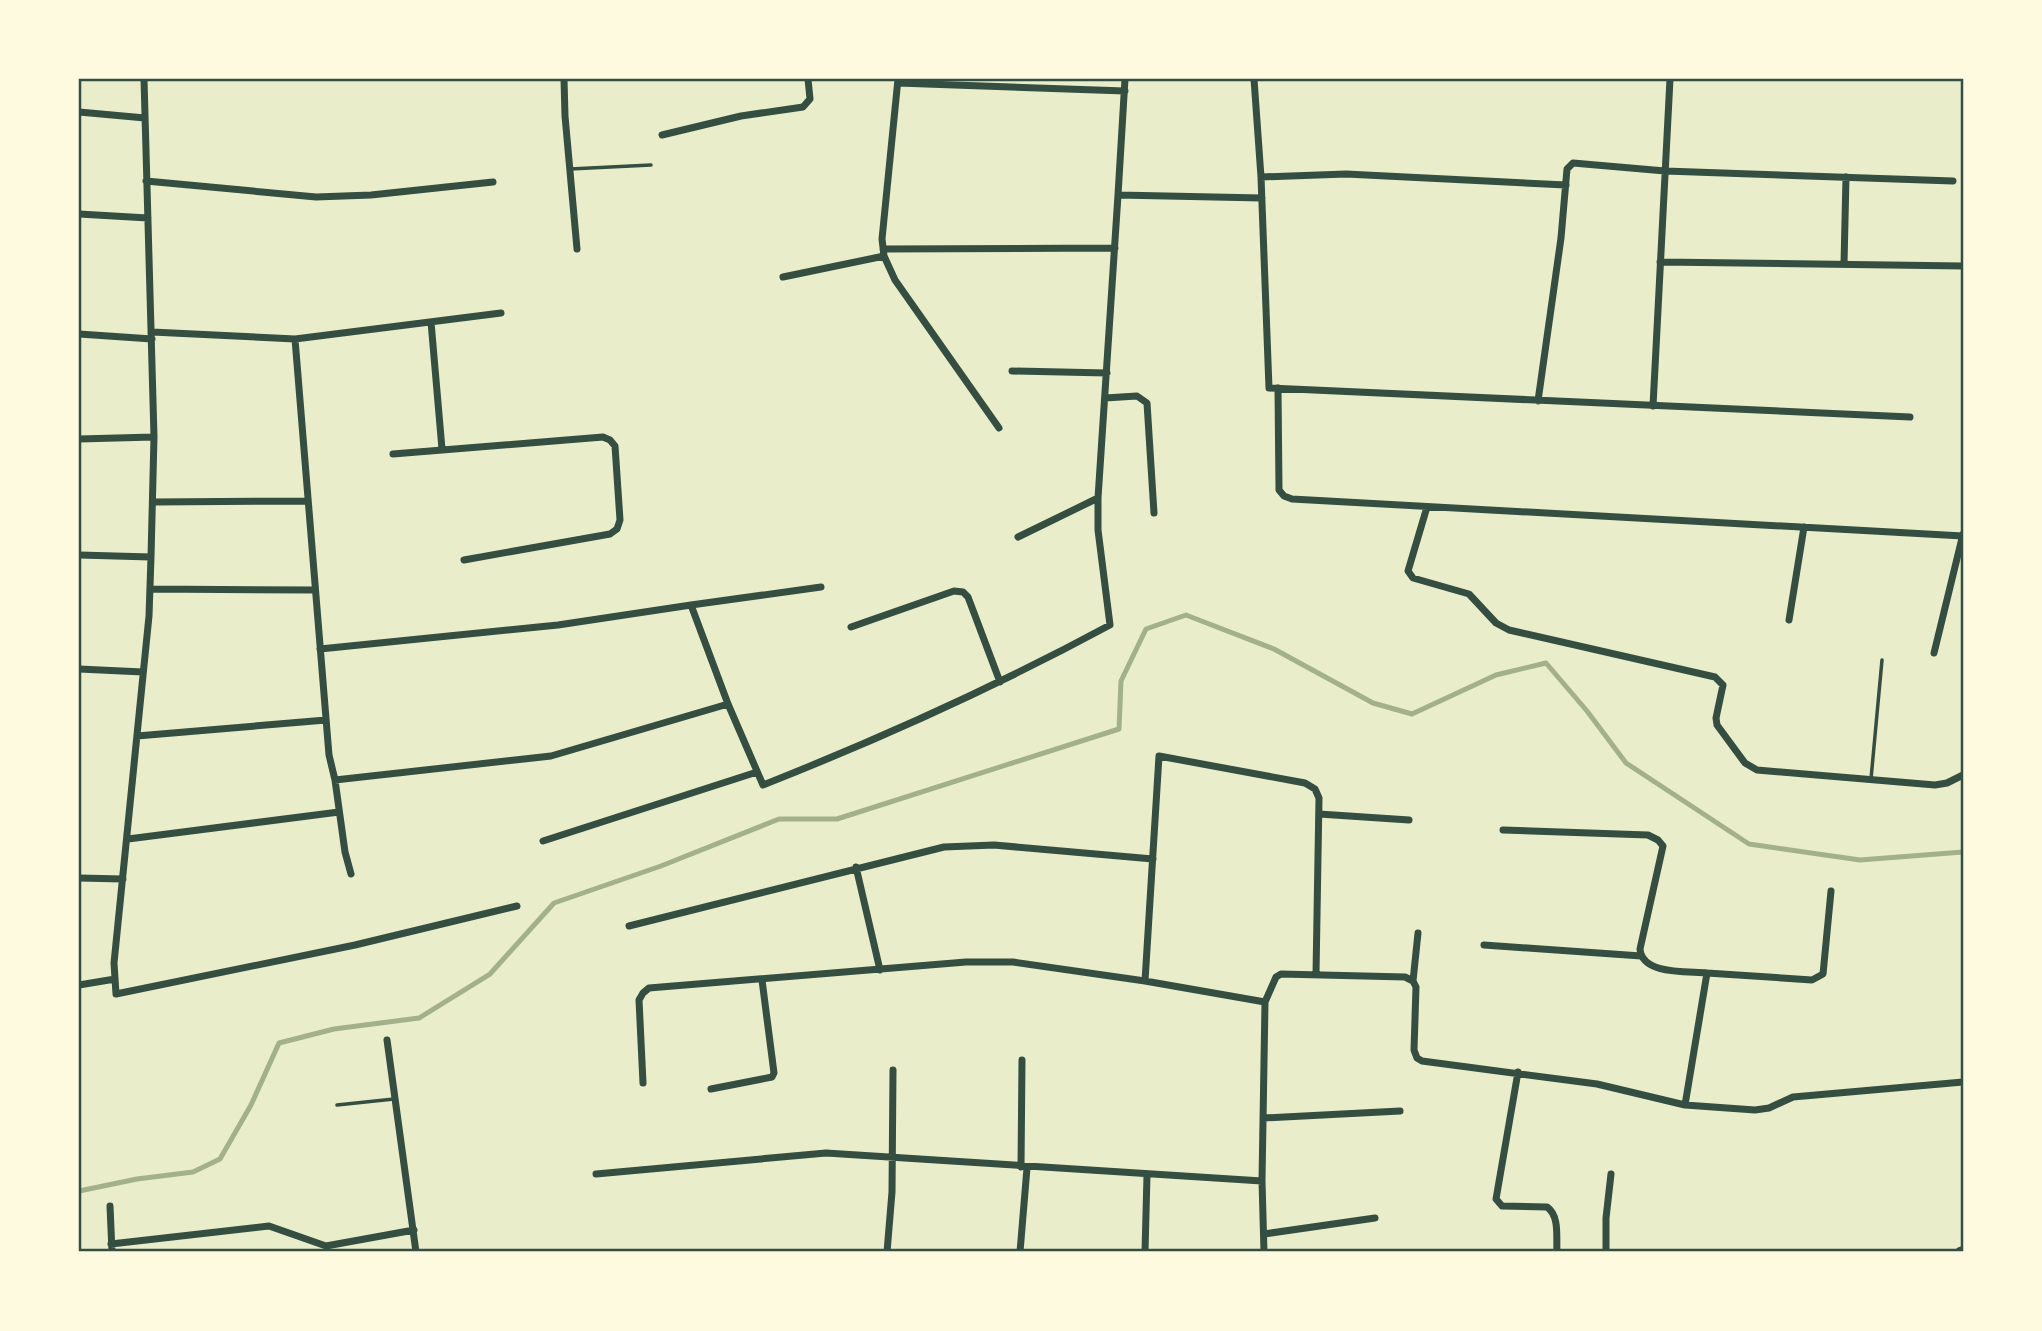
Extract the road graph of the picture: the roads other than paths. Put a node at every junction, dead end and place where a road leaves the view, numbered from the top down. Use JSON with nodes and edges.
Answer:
{"nodes":[{"id":1,"x":144,"y":79,"type":"edge"},
{"id":2,"x":564,"y":79,"type":"edge"},
{"id":3,"x":808,"y":79,"type":"edge"},
{"id":4,"x":1125,"y":79,"type":"edge"},
{"id":5,"x":1254,"y":79,"type":"edge"},
{"id":6,"x":1670,"y":79,"type":"edge"},
{"id":7,"x":898,"y":81,"type":"edge"},
{"id":8,"x":1125,"y":90,"type":"junction"},
{"id":9,"x":79,"y":112,"type":"edge"},
{"id":10,"x":145,"y":118,"type":"junction"},
{"id":11,"x":662,"y":135,"type":"dead end"},
{"id":12,"x":651,"y":165,"type":"dead end"},
{"id":13,"x":570,"y":169,"type":"junction"},
{"id":14,"x":1665,"y":171,"type":"junction"},
{"id":15,"x":1261,"y":177,"type":"junction"},
{"id":16,"x":1846,"y":177,"type":"junction"},
{"id":17,"x":146,"y":181,"type":"junction"},
{"id":18,"x":1953,"y":181,"type":"dead end"},
{"id":19,"x":492,"y":182,"type":"dead end"},
{"id":20,"x":1566,"y":184,"type":"junction"},
{"id":21,"x":1118,"y":195,"type":"junction"},
{"id":22,"x":1262,"y":198,"type":"junction"},
{"id":23,"x":79,"y":214,"type":"edge"},
{"id":24,"x":148,"y":218,"type":"junction"},
{"id":25,"x":1115,"y":248,"type":"junction"},
{"id":26,"x":577,"y":249,"type":"dead end"},
{"id":27,"x":883,"y":252,"type":"junction"},
{"id":28,"x":1660,"y":262,"type":"junction"},
{"id":29,"x":1844,"y":264,"type":"junction"},
{"id":30,"x":1963,"y":265,"type":"edge"},
{"id":31,"x":783,"y":277,"type":"dead end"},
{"id":32,"x":501,"y":313,"type":"dead end"},
{"id":33,"x":431,"y":323,"type":"junction"},
{"id":34,"x":79,"y":334,"type":"edge"},
{"id":35,"x":152,"y":335,"type":"junction"},
{"id":36,"x":295,"y":339,"type":"junction"},
{"id":37,"x":1012,"y":371,"type":"dead end"},
{"id":38,"x":1107,"y":373,"type":"junction"},
{"id":39,"x":1278,"y":388,"type":"junction"},
{"id":40,"x":1105,"y":398,"type":"junction"},
{"id":41,"x":1538,"y":401,"type":"junction"},
{"id":42,"x":1653,"y":407,"type":"junction"},
{"id":43,"x":1910,"y":417,"type":"dead end"},
{"id":44,"x":999,"y":428,"type":"dead end"},
{"id":45,"x":154,"y":437,"type":"junction"},
{"id":46,"x":79,"y":439,"type":"edge"},
{"id":47,"x":442,"y":449,"type":"junction"},
{"id":48,"x":393,"y":454,"type":"dead end"},
{"id":49,"x":1098,"y":498,"type":"junction"},
{"id":50,"x":308,"y":501,"type":"junction"},
{"id":51,"x":153,"y":502,"type":"junction"},
{"id":52,"x":1427,"y":507,"type":"junction"},
{"id":53,"x":1154,"y":513,"type":"dead end"},
{"id":54,"x":1804,"y":527,"type":"junction"},
{"id":55,"x":1963,"y":535,"type":"edge"},
{"id":56,"x":1018,"y":537,"type":"dead end"},
{"id":57,"x":79,"y":555,"type":"edge"},
{"id":58,"x":151,"y":557,"type":"junction"},
{"id":59,"x":464,"y":560,"type":"dead end"},
{"id":60,"x":821,"y":587,"type":"dead end"},
{"id":61,"x":150,"y":589,"type":"junction"},
{"id":62,"x":315,"y":590,"type":"junction"},
{"id":63,"x":691,"y":605,"type":"junction"},
{"id":64,"x":1788,"y":621,"type":"dead end"},
{"id":65,"x":851,"y":627,"type":"dead end"},
{"id":66,"x":320,"y":649,"type":"junction"},
{"id":67,"x":1934,"y":653,"type":"dead end"},
{"id":68,"x":1882,"y":660,"type":"dead end"},
{"id":69,"x":79,"y":669,"type":"edge"},
{"id":70,"x":144,"y":672,"type":"junction"},
{"id":71,"x":1000,"y":682,"type":"junction"},
{"id":72,"x":728,"y":704,"type":"junction"},
{"id":73,"x":326,"y":720,"type":"junction"},
{"id":74,"x":137,"y":736,"type":"junction"},
{"id":75,"x":757,"y":772,"type":"junction"},
{"id":76,"x":1963,"y":775,"type":"edge"},
{"id":77,"x":335,"y":780,"type":"junction"},
{"id":78,"x":1871,"y":780,"type":"junction"},
{"id":79,"x":339,"y":812,"type":"junction"},
{"id":80,"x":1319,"y":814,"type":"junction"},
{"id":81,"x":1409,"y":820,"type":"dead end"},
{"id":82,"x":1503,"y":830,"type":"dead end"},
{"id":83,"x":128,"y":839,"type":"junction"},
{"id":84,"x":543,"y":841,"type":"dead end"},
{"id":85,"x":1153,"y":859,"type":"junction"},
{"id":86,"x":856,"y":867,"type":"junction"},
{"id":87,"x":351,"y":874,"type":"dead end"},
{"id":88,"x":79,"y":878,"type":"edge"},
{"id":89,"x":124,"y":879,"type":"junction"},
{"id":90,"x":1831,"y":891,"type":"dead end"},
{"id":91,"x":517,"y":906,"type":"dead end"},
{"id":92,"x":629,"y":926,"type":"dead end"},
{"id":93,"x":1418,"y":933,"type":"dead end"},
{"id":94,"x":1484,"y":944,"type":"dead end"},
{"id":95,"x":1641,"y":956,"type":"junction"},
{"id":96,"x":880,"y":970,"type":"junction"},
{"id":97,"x":1707,"y":973,"type":"junction"},
{"id":98,"x":1316,"y":974,"type":"junction"},
{"id":99,"x":115,"y":979,"type":"junction"},
{"id":100,"x":762,"y":980,"type":"junction"},
{"id":101,"x":1145,"y":981,"type":"junction"},
{"id":102,"x":1413,"y":981,"type":"junction"},
{"id":103,"x":79,"y":985,"type":"edge"},
{"id":104,"x":1265,"y":1002,"type":"junction"},
{"id":105,"x":387,"y":1040,"type":"dead end"},
{"id":106,"x":1022,"y":1060,"type":"dead end"},
{"id":107,"x":893,"y":1070,"type":"dead end"},
{"id":108,"x":1518,"y":1073,"type":"junction"},
{"id":109,"x":1963,"y":1082,"type":"edge"},
{"id":110,"x":643,"y":1083,"type":"dead end"},
{"id":111,"x":711,"y":1089,"type":"dead end"},
{"id":112,"x":396,"y":1098,"type":"junction"},
{"id":113,"x":337,"y":1105,"type":"dead end"},
{"id":114,"x":1685,"y":1105,"type":"junction"},
{"id":115,"x":1400,"y":1111,"type":"dead end"},
{"id":116,"x":1264,"y":1118,"type":"junction"},
{"id":117,"x":892,"y":1158,"type":"junction"},
{"id":118,"x":1024,"y":1168,"type":"junction"},
{"id":119,"x":596,"y":1174,"type":"dead end"},
{"id":120,"x":1611,"y":1174,"type":"dead end"},
{"id":121,"x":1147,"y":1175,"type":"junction"},
{"id":122,"x":1262,"y":1181,"type":"junction"},
{"id":123,"x":110,"y":1206,"type":"dead end"},
{"id":124,"x":1375,"y":1218,"type":"dead end"},
{"id":125,"x":414,"y":1230,"type":"junction"},
{"id":126,"x":1264,"y":1234,"type":"junction"},
{"id":127,"x":312,"y":1242,"type":"junction"},
{"id":128,"x":111,"y":1248,"type":"edge"},
{"id":129,"x":312,"y":1252,"type":"edge"},
{"id":130,"x":416,"y":1252,"type":"edge"},
{"id":131,"x":887,"y":1252,"type":"edge"},
{"id":132,"x":1020,"y":1252,"type":"edge"},
{"id":133,"x":1145,"y":1252,"type":"edge"},
{"id":134,"x":1264,"y":1252,"type":"edge"},
{"id":135,"x":1557,"y":1252,"type":"edge"},
{"id":136,"x":1606,"y":1252,"type":"edge"}],
"edges":[{"from":1,"to":10,"type":"street"},
{"from":2,"to":13,"type":"street"},
{"from":3,"to":11,"type":"street"},
{"from":4,"to":8,"type":"street"},
{"from":5,"to":15,"type":"street"},
{"from":6,"to":14,"type":"street"},
{"from":7,"to":8,"type":"street"},
{"from":7,"to":27,"type":"street"},
{"from":8,"to":21,"type":"street"},
{"from":9,"to":10,"type":"street"},
{"from":10,"to":17,"type":"street"},
{"from":12,"to":13,"type":"lane"},
{"from":13,"to":26,"type":"street"},
{"from":14,"to":16,"type":"street"},
{"from":14,"to":20,"type":"street"},
{"from":14,"to":28,"type":"street"},
{"from":15,"to":20,"type":"street"},
{"from":15,"to":22,"type":"street"},
{"from":16,"to":18,"type":"street"},
{"from":16,"to":29,"type":"street"},
{"from":17,"to":19,"type":"street"},
{"from":17,"to":24,"type":"street"},
{"from":20,"to":41,"type":"street"},
{"from":21,"to":22,"type":"street"},
{"from":21,"to":25,"type":"street"},
{"from":22,"to":39,"type":"street"},
{"from":23,"to":24,"type":"street"},
{"from":24,"to":35,"type":"street"},
{"from":25,"to":27,"type":"street"},
{"from":25,"to":38,"type":"street"},
{"from":27,"to":31,"type":"street"},
{"from":27,"to":44,"type":"street"},
{"from":28,"to":29,"type":"street"},
{"from":28,"to":42,"type":"street"},
{"from":29,"to":30,"type":"street"},
{"from":32,"to":33,"type":"street"},
{"from":33,"to":36,"type":"street"},
{"from":33,"to":47,"type":"street"},
{"from":34,"to":35,"type":"street"},
{"from":35,"to":36,"type":"street"},
{"from":35,"to":45,"type":"street"},
{"from":36,"to":50,"type":"street"},
{"from":37,"to":38,"type":"street"},
{"from":38,"to":40,"type":"street"},
{"from":39,"to":41,"type":"street"},
{"from":39,"to":52,"type":"street"},
{"from":40,"to":49,"type":"street"},
{"from":40,"to":53,"type":"street"},
{"from":41,"to":42,"type":"street"},
{"from":42,"to":43,"type":"street"},
{"from":45,"to":46,"type":"street"},
{"from":45,"to":51,"type":"street"},
{"from":47,"to":48,"type":"street"},
{"from":47,"to":59,"type":"street"},
{"from":49,"to":56,"type":"street"},
{"from":49,"to":71,"type":"street"},
{"from":50,"to":51,"type":"street"},
{"from":50,"to":62,"type":"street"},
{"from":51,"to":58,"type":"street"},
{"from":52,"to":54,"type":"street"},
{"from":52,"to":78,"type":"street"},
{"from":54,"to":55,"type":"street"},
{"from":54,"to":64,"type":"street"},
{"from":55,"to":67,"type":"street"},
{"from":57,"to":58,"type":"street"},
{"from":58,"to":61,"type":"street"},
{"from":60,"to":63,"type":"street"},
{"from":61,"to":62,"type":"street"},
{"from":61,"to":70,"type":"street"},
{"from":62,"to":66,"type":"street"},
{"from":63,"to":66,"type":"street"},
{"from":63,"to":72,"type":"street"},
{"from":65,"to":71,"type":"street"},
{"from":66,"to":73,"type":"street"},
{"from":68,"to":78,"type":"lane"},
{"from":69,"to":70,"type":"street"},
{"from":70,"to":74,"type":"street"},
{"from":71,"to":75,"type":"street"},
{"from":72,"to":75,"type":"street"},
{"from":72,"to":77,"type":"street"},
{"from":73,"to":74,"type":"street"},
{"from":73,"to":77,"type":"street"},
{"from":74,"to":83,"type":"street"},
{"from":75,"to":84,"type":"street"},
{"from":76,"to":78,"type":"street"},
{"from":77,"to":79,"type":"street"},
{"from":79,"to":83,"type":"street"},
{"from":79,"to":87,"type":"street"},
{"from":80,"to":81,"type":"street"},
{"from":80,"to":85,"type":"street"},
{"from":80,"to":98,"type":"street"},
{"from":82,"to":95,"type":"street"},
{"from":83,"to":89,"type":"street"},
{"from":85,"to":86,"type":"street"},
{"from":85,"to":101,"type":"street"},
{"from":86,"to":92,"type":"street"},
{"from":86,"to":96,"type":"street"},
{"from":88,"to":89,"type":"street"},
{"from":89,"to":99,"type":"street"},
{"from":90,"to":97,"type":"street"},
{"from":91,"to":99,"type":"street"},
{"from":93,"to":102,"type":"street"},
{"from":94,"to":95,"type":"street"},
{"from":95,"to":97,"type":"street"},
{"from":96,"to":100,"type":"street"},
{"from":96,"to":101,"type":"street"},
{"from":97,"to":114,"type":"street"},
{"from":98,"to":102,"type":"street"},
{"from":98,"to":104,"type":"street"},
{"from":99,"to":103,"type":"street"},
{"from":100,"to":110,"type":"street"},
{"from":100,"to":111,"type":"street"},
{"from":101,"to":104,"type":"street"},
{"from":102,"to":108,"type":"street"},
{"from":104,"to":116,"type":"street"},
{"from":105,"to":112,"type":"street"},
{"from":106,"to":118,"type":"street"},
{"from":107,"to":117,"type":"street"},
{"from":108,"to":114,"type":"street"},
{"from":108,"to":135,"type":"street"},
{"from":109,"to":114,"type":"street"},
{"from":112,"to":113,"type":"lane"},
{"from":112,"to":125,"type":"street"},
{"from":115,"to":116,"type":"street"},
{"from":116,"to":122,"type":"street"},
{"from":117,"to":118,"type":"street"},
{"from":117,"to":119,"type":"street"},
{"from":117,"to":131,"type":"street"},
{"from":118,"to":121,"type":"street"},
{"from":118,"to":132,"type":"street"},
{"from":120,"to":136,"type":"street"},
{"from":121,"to":122,"type":"street"},
{"from":121,"to":133,"type":"street"},
{"from":122,"to":126,"type":"street"},
{"from":123,"to":128,"type":"street"},
{"from":124,"to":126,"type":"street"},
{"from":125,"to":127,"type":"street"},
{"from":125,"to":130,"type":"street"},
{"from":126,"to":134,"type":"street"},
{"from":127,"to":128,"type":"street"},
{"from":127,"to":129,"type":"street"}]}
